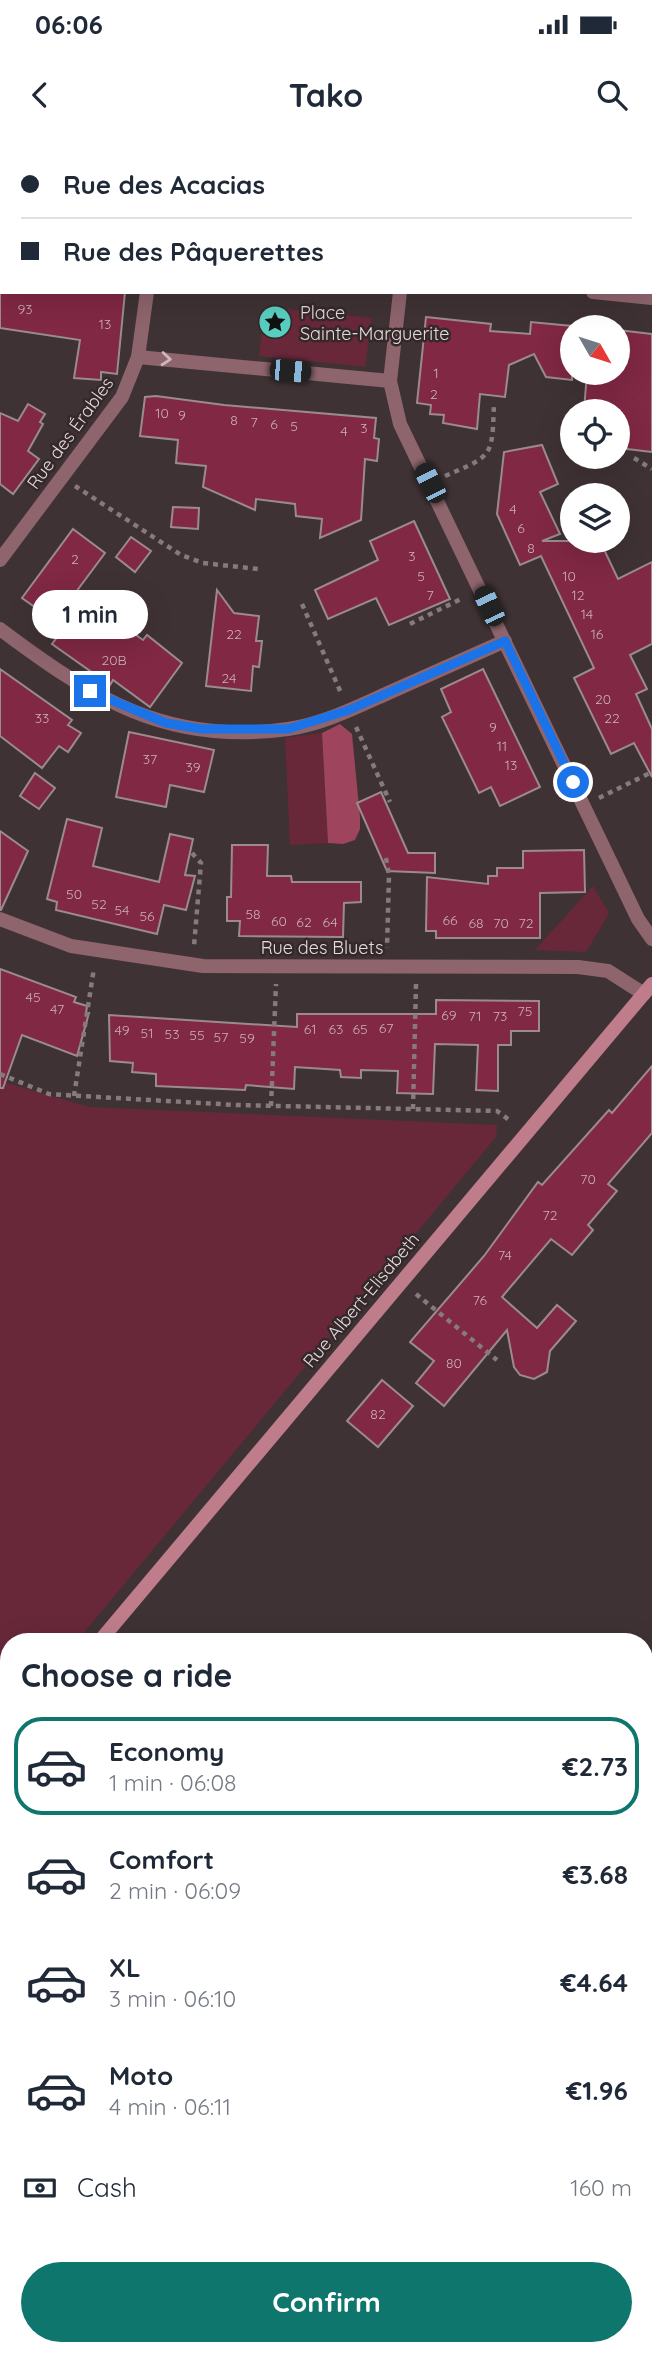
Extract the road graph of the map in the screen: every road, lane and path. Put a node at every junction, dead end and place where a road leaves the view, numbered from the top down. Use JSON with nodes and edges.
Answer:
{"nodes":[{"id":1,"x":147,"y":294,"type":"edge"},
{"id":2,"x":400,"y":294,"type":"edge"},
{"id":3,"x":613,"y":294,"type":"edge"},
{"id":4,"x":652,"y":298,"type":"edge"},
{"id":5,"x":138,"y":357,"type":"junction"},
{"id":6,"x":390,"y":381,"type":"junction"},
{"id":7,"x":494,"y":403,"type":"dead end"},
{"id":8,"x":634,"y":458,"type":"dead end"},
{"id":9,"x":652,"y":469,"type":"edge"},
{"id":10,"x":62,"y":478,"type":"junction"},
{"id":11,"x":430,"y":483,"type":"junction"},
{"id":12,"x":0,"y":560,"type":"edge"},
{"id":13,"x":258,"y":569,"type":"dead end"},
{"id":14,"x":481,"y":589,"type":"junction"},
{"id":15,"x":410,"y":624,"type":"dead end"},
{"id":16,"x":0,"y":629,"type":"edge"},
{"id":17,"x":505,"y":641,"type":"junction"},
{"id":18,"x":652,"y":772,"type":"edge"},
{"id":19,"x":585,"y":805,"type":"junction"},
{"id":20,"x":192,"y":853,"type":"dead end"},
{"id":21,"x":386,"y":858,"type":"dead end"},
{"id":22,"x":0,"y":919,"type":"edge"},
{"id":23,"x":652,"y":939,"type":"edge"},
{"id":24,"x":96,"y":950,"type":"junction"},
{"id":25,"x":192,"y":965,"type":"junction"},
{"id":26,"x":277,"y":965,"type":"junction"},
{"id":27,"x":386,"y":966,"type":"junction"},
{"id":28,"x":416,"y":966,"type":"junction"},
{"id":29,"x":648,"y":989,"type":"edge"},
{"id":30,"x":0,"y":1074,"type":"edge"},
{"id":31,"x":74,"y":1096,"type":"junction"},
{"id":32,"x":271,"y":1105,"type":"junction"},
{"id":33,"x":413,"y":1109,"type":"junction"},
{"id":34,"x":527,"y":1132,"type":"junction"},
{"id":35,"x":402,"y":1282,"type":"junction"},
{"id":36,"x":497,"y":1360,"type":"dead end"},
{"id":37,"x":107,"y":1633,"type":"edge"}],
"edges":[{"from":1,"to":5,"type":"street"},
{"from":2,"to":6,"type":"street"},
{"from":3,"to":4,"type":"street"},
{"from":5,"to":6,"type":"street","one_way":true},
{"from":5,"to":10,"type":"street","name":"Rue des Érables"},
{"from":6,"to":11,"type":"street"},
{"from":7,"to":11,"type":"path"},
{"from":8,"to":9,"type":"path"},
{"from":10,"to":12,"type":"street","name":"Rue des Érables"},
{"from":10,"to":13,"type":"path"},
{"from":11,"to":14,"type":"street"},
{"from":14,"to":15,"type":"path"},
{"from":14,"to":17,"type":"street"},
{"from":16,"to":17,"type":"street"},
{"from":17,"to":19,"type":"street"},
{"from":18,"to":19,"type":"path"},
{"from":19,"to":23,"type":"street"},
{"from":20,"to":25,"type":"path"},
{"from":21,"to":27,"type":"path"},
{"from":22,"to":24,"type":"street","name":"Rue des Bluets"},
{"from":24,"to":25,"type":"street","name":"Rue des Bluets"},
{"from":24,"to":31,"type":"path"},
{"from":25,"to":26,"type":"street","name":"Rue des Bluets"},
{"from":26,"to":27,"type":"street","name":"Rue des Bluets"},
{"from":26,"to":32,"type":"path"},
{"from":27,"to":28,"type":"street","name":"Rue des Bluets"},
{"from":28,"to":29,"type":"street","name":"Rue des Bluets"},
{"from":28,"to":33,"type":"path"},
{"from":29,"to":34,"type":"street","name":"Rue Albert-Elisabeth"},
{"from":30,"to":31,"type":"path"},
{"from":31,"to":32,"type":"path"},
{"from":32,"to":33,"type":"path"},
{"from":33,"to":34,"type":"path"},
{"from":34,"to":35,"type":"street","name":"Rue Albert-Elisabeth"},
{"from":35,"to":36,"type":"path"},
{"from":35,"to":37,"type":"street","name":"Rue Albert-Elisabeth"}]}
